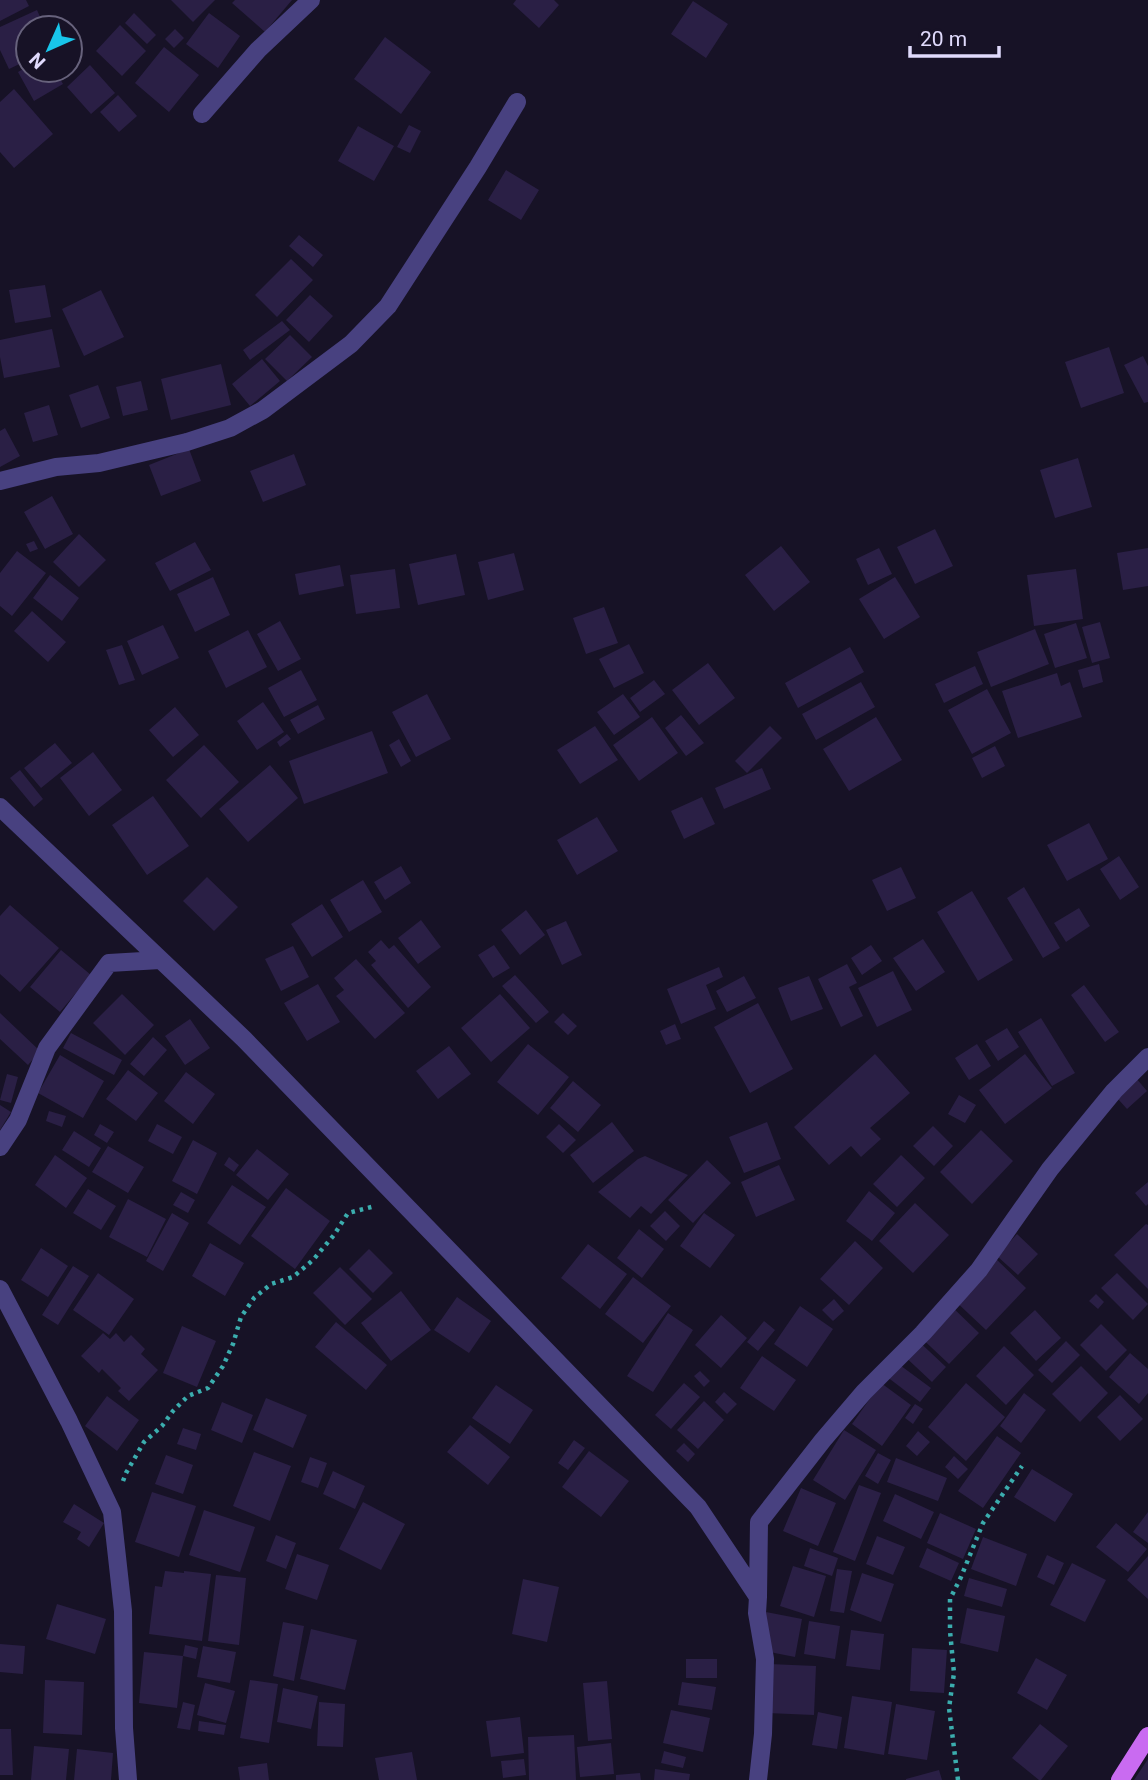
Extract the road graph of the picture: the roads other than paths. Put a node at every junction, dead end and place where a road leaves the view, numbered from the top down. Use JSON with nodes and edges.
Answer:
{"nodes":[{"id":1,"x":311,"y":0,"type":"edge"},
{"id":2,"x":517,"y":102,"type":"dead end"},
{"id":3,"x":202,"y":114,"type":"dead end"},
{"id":4,"x":0,"y":481,"type":"edge"},
{"id":5,"x":0,"y":807,"type":"edge"},
{"id":6,"x":160,"y":960,"type":"junction"},
{"id":7,"x":1148,"y":1057,"type":"edge"},
{"id":8,"x":0,"y":1147,"type":"edge"},
{"id":9,"x":0,"y":1289,"type":"edge"},
{"id":10,"x":758,"y":1597,"type":"junction"},
{"id":11,"x":1148,"y":1736,"type":"edge"},
{"id":12,"x":128,"y":1780,"type":"edge"},
{"id":13,"x":758,"y":1780,"type":"edge"},
{"id":14,"x":1120,"y":1780,"type":"edge"}],
"edges":[{"from":1,"to":3,"type":"street"},
{"from":2,"to":4,"type":"street"},
{"from":5,"to":6,"type":"street"},
{"from":6,"to":8,"type":"street"},
{"from":6,"to":10,"type":"street"},
{"from":7,"to":10,"type":"street"},
{"from":9,"to":12,"type":"street"},
{"from":10,"to":13,"type":"street"},
{"from":11,"to":14,"type":"main road"}]}
